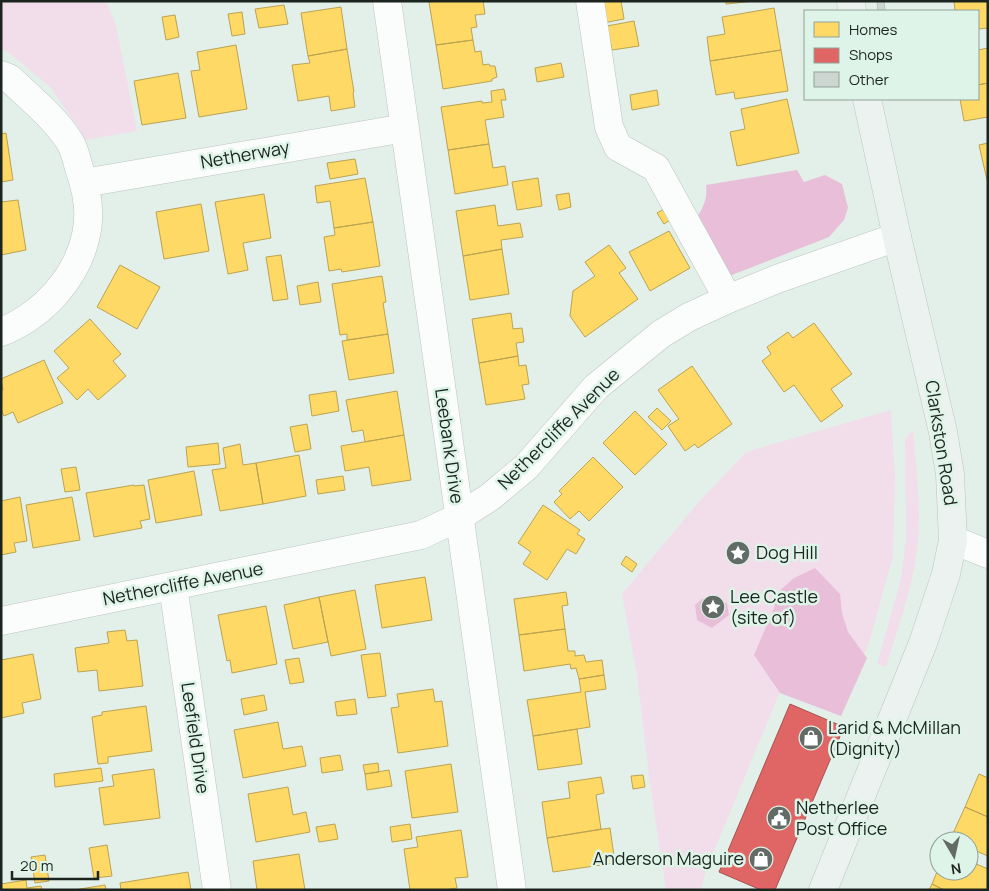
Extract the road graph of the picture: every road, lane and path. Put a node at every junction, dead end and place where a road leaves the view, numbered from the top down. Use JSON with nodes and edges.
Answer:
{"nodes":[{"id":1,"x":387,"y":1,"type":"edge"},
{"id":2,"x":590,"y":1,"type":"edge"},
{"id":3,"x":1,"y":75,"type":"edge"},
{"id":4,"x":867,"y":100,"type":"edge"},
{"id":5,"x":405,"y":128,"type":"junction"},
{"id":6,"x":84,"y":183,"type":"junction"},
{"id":7,"x":897,"y":237,"type":"junction"},
{"id":8,"x":728,"y":298,"type":"junction"},
{"id":9,"x":1,"y":332,"type":"edge"},
{"id":10,"x":459,"y":517,"type":"junction"},
{"id":11,"x":953,"y":540,"type":"junction"},
{"id":12,"x":988,"y":554,"type":"edge"},
{"id":13,"x":172,"y":586,"type":"junction"},
{"id":14,"x":1,"y":621,"type":"edge"},
{"id":15,"x":217,"y":890,"type":"edge"},
{"id":16,"x":512,"y":890,"type":"edge"},
{"id":17,"x":823,"y":890,"type":"edge"}],
"edges":[{"from":1,"to":5,"type":"street","name":"Leebank Drive"},
{"from":2,"to":8,"type":"street"},
{"from":3,"to":6,"type":"street"},
{"from":4,"to":7,"type":"main road","name":"Clarkston Road"},
{"from":5,"to":6,"type":"street","name":"Netherway"},
{"from":5,"to":10,"type":"street","name":"Leebank Drive"},
{"from":6,"to":9,"type":"street"},
{"from":7,"to":8,"type":"street","name":"Nethercliffe Avenue"},
{"from":7,"to":11,"type":"main road","name":"Clarkston Road"},
{"from":8,"to":10,"type":"street","name":"Nethercliffe Avenue"},
{"from":10,"to":13,"type":"street","name":"Nethercliffe Avenue"},
{"from":10,"to":16,"type":"street","name":"Leebank Drive"},
{"from":11,"to":12,"type":"street"},
{"from":11,"to":17,"type":"main road","name":"Clarkston Road"},
{"from":13,"to":14,"type":"street","name":"Nethercliffe Avenue"},
{"from":13,"to":15,"type":"street","name":"Leefield Drive"}]}
